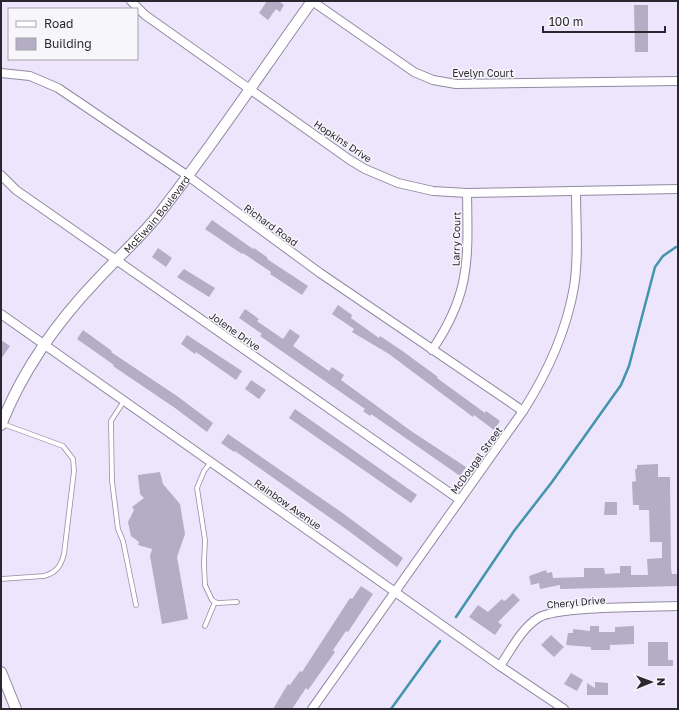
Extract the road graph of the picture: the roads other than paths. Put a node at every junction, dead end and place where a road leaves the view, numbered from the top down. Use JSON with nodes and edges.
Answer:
{"nodes":[{"id":1,"x":131,"y":1,"type":"edge"},
{"id":2,"x":312,"y":1,"type":"edge"},
{"id":3,"x":1,"y":73,"type":"edge"},
{"id":4,"x":678,"y":82,"type":"edge"},
{"id":5,"x":249,"y":89,"type":"junction"},
{"id":6,"x":1,"y":175,"type":"edge"},
{"id":7,"x":188,"y":176,"type":"junction"},
{"id":8,"x":678,"y":189,"type":"edge"},
{"id":9,"x":576,"y":192,"type":"junction"},
{"id":10,"x":466,"y":193,"type":"junction"},
{"id":11,"x":115,"y":261,"type":"junction"},
{"id":12,"x":1,"y":314,"type":"edge"},
{"id":13,"x":43,"y":344,"type":"junction"},
{"id":14,"x":432,"y":350,"type":"junction"},
{"id":15,"x":124,"y":400,"type":"junction"},
{"id":16,"x":523,"y":412,"type":"junction"},
{"id":17,"x":1,"y":424,"type":"edge"},
{"id":18,"x":211,"y":462,"type":"junction"},
{"id":19,"x":460,"y":500,"type":"junction"},
{"id":20,"x":1,"y":580,"type":"edge"},
{"id":21,"x":395,"y":591,"type":"junction"},
{"id":22,"x":215,"y":602,"type":"junction"},
{"id":23,"x":237,"y":602,"type":"dead end"},
{"id":24,"x":136,"y":605,"type":"dead end"},
{"id":25,"x":678,"y":606,"type":"edge"},
{"id":26,"x":205,"y":626,"type":"dead end"},
{"id":27,"x":500,"y":666,"type":"junction"},
{"id":28,"x":1,"y":672,"type":"edge"},
{"id":29,"x":16,"y":709,"type":"edge"},
{"id":30,"x":312,"y":709,"type":"edge"},
{"id":31,"x":564,"y":709,"type":"edge"}],
"edges":[{"from":1,"to":5,"type":"street","name":"Hopkins Drive"},
{"from":2,"to":4,"type":"street","name":"Evelyn Court"},
{"from":2,"to":5,"type":"street","name":"McElwain Boulevard"},
{"from":3,"to":7,"type":"street","name":"Richard Road"},
{"from":5,"to":7,"type":"street","name":"McElwain Boulevard"},
{"from":5,"to":10,"type":"street","name":"Hopkins Drive"},
{"from":6,"to":11,"type":"street","name":"Jolene Drive"},
{"from":7,"to":11,"type":"street","name":"McElwain Boulevard"},
{"from":7,"to":14,"type":"street","name":"Richard Road"},
{"from":8,"to":9,"type":"street","name":"Hopkins Drive"},
{"from":9,"to":10,"type":"street","name":"Hopkins Drive"},
{"from":9,"to":16,"type":"street","name":"McDougal Street"},
{"from":10,"to":14,"type":"street","name":"Larry Court"},
{"from":11,"to":13,"type":"street","name":"McElwain Boulevard"},
{"from":11,"to":19,"type":"street","name":"Jolene Drive"},
{"from":12,"to":13,"type":"street","name":"Rainbow Avenue"},
{"from":13,"to":15,"type":"street","name":"Rainbow Avenue"},
{"from":13,"to":17,"type":"street","name":"McElwain Boulevard"},
{"from":14,"to":16,"type":"street","name":"Richard Road"},
{"from":15,"to":18,"type":"street","name":"Rainbow Avenue"},
{"from":15,"to":24,"type":"lane"},
{"from":16,"to":19,"type":"street","name":"McDougal Street"},
{"from":17,"to":20,"type":"lane"},
{"from":18,"to":21,"type":"street","name":"Rainbow Avenue"},
{"from":18,"to":22,"type":"lane"},
{"from":19,"to":21,"type":"street","name":"McDougal Street"},
{"from":21,"to":27,"type":"street","name":"Rainbow Avenue"},
{"from":21,"to":30,"type":"street","name":"McDougal Street"},
{"from":22,"to":23,"type":"lane"},
{"from":22,"to":26,"type":"lane"},
{"from":25,"to":27,"type":"street","name":"Cheryl Drive"},
{"from":27,"to":31,"type":"street","name":"Rainbow Avenue"},
{"from":28,"to":29,"type":"street"}]}
